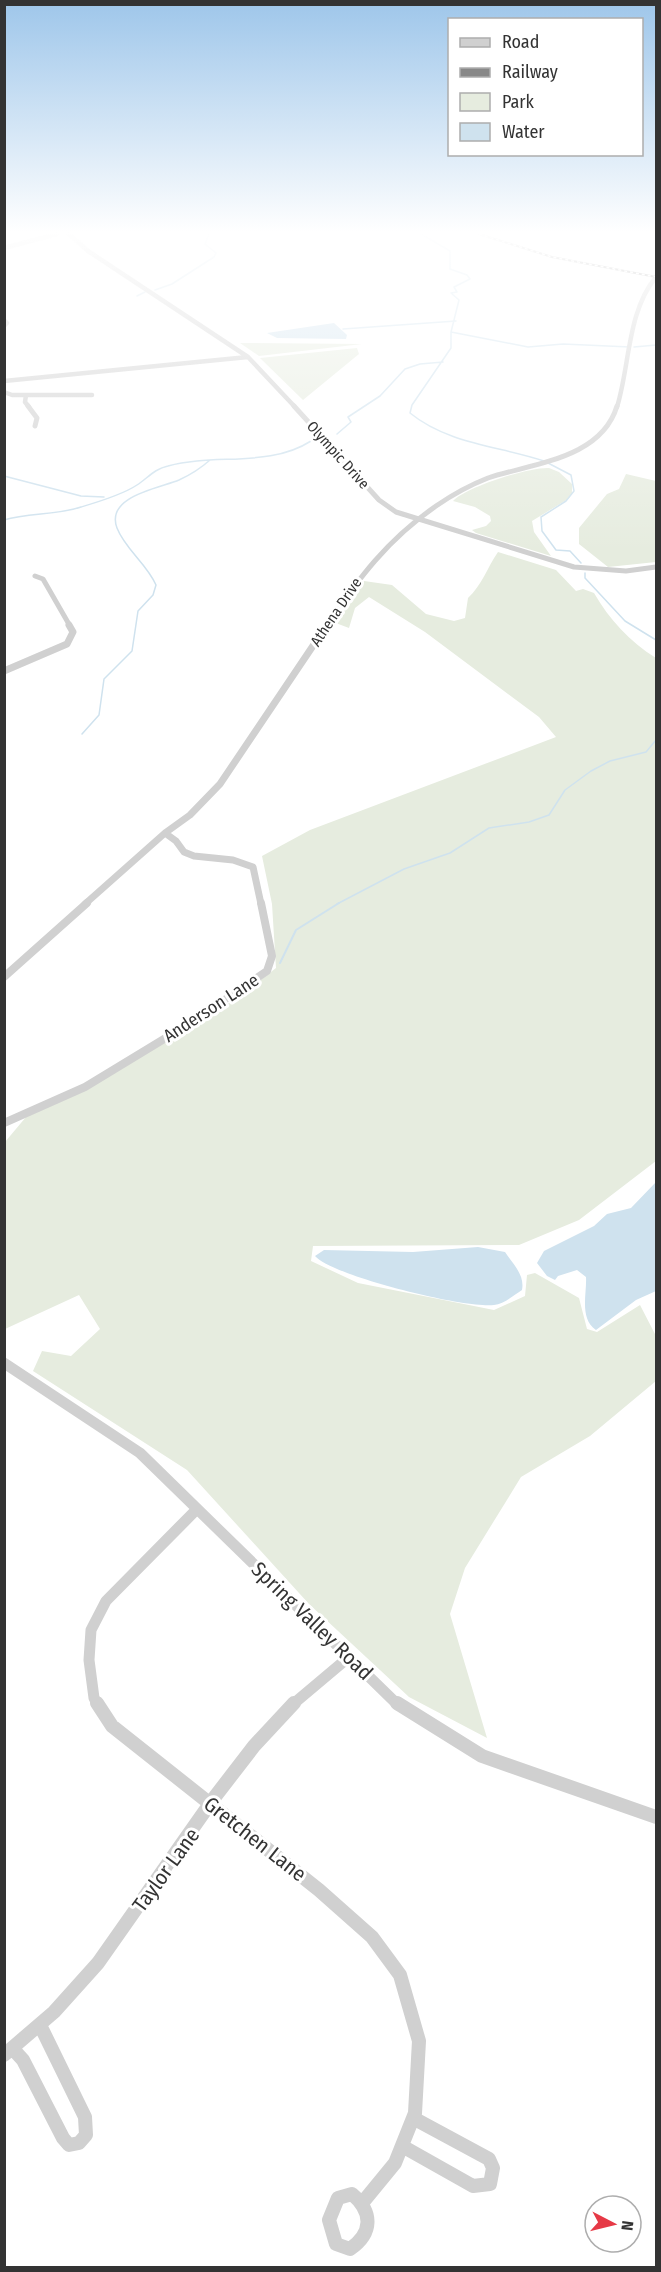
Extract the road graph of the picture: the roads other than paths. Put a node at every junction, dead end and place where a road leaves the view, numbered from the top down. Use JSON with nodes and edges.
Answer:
{"nodes":[{"id":1,"x":222,"y":340,"type":"edge"},
{"id":2,"x":633,"y":340,"type":"edge"},
{"id":3,"x":248,"y":357,"type":"junction"},
{"id":4,"x":4,"y":381,"type":"edge"},
{"id":5,"x":4,"y":392,"type":"edge"},
{"id":6,"x":26,"y":395,"type":"junction"},
{"id":7,"x":92,"y":395,"type":"dead end"},
{"id":8,"x":35,"y":426,"type":"dead end"},
{"id":9,"x":418,"y":521,"type":"junction"},
{"id":10,"x":657,"y":567,"type":"edge"},
{"id":11,"x":36,"y":576,"type":"dead end"},
{"id":12,"x":4,"y":671,"type":"edge"},
{"id":13,"x":165,"y":833,"type":"junction"},
{"id":14,"x":4,"y":977,"type":"edge"},
{"id":15,"x":4,"y":1123,"type":"edge"},
{"id":16,"x":4,"y":1363,"type":"edge"},
{"id":17,"x":198,"y":1509,"type":"junction"},
{"id":18,"x":349,"y":1657,"type":"junction"},
{"id":19,"x":212,"y":1805,"type":"junction"},
{"id":20,"x":657,"y":1817,"type":"edge"},
{"id":21,"x":40,"y":2025,"type":"junction"},
{"id":22,"x":9,"y":2052,"type":"edge"},
{"id":23,"x":413,"y":2118,"type":"junction"},
{"id":24,"x":402,"y":2146,"type":"junction"},
{"id":25,"x":363,"y":2202,"type":"dead end"}],
"edges":[{"from":1,"to":3,"type":"street","name":"Olympic Drive"},
{"from":2,"to":9,"type":"street","name":"Athena Drive"},
{"from":3,"to":4,"type":"street"},
{"from":3,"to":9,"type":"street","name":"Olympic Drive"},
{"from":5,"to":6,"type":"street"},
{"from":6,"to":7,"type":"street"},
{"from":6,"to":8,"type":"street"},
{"from":9,"to":10,"type":"street","name":"Olympic Drive"},
{"from":9,"to":13,"type":"street","name":"Athena Drive"},
{"from":11,"to":12,"type":"street"},
{"from":13,"to":14,"type":"street","name":"Athena Drive"},
{"from":13,"to":15,"type":"street","name":"Anderson Lane"},
{"from":16,"to":17,"type":"street","name":"Spring Valley Road"},
{"from":17,"to":18,"type":"street","name":"Spring Valley Road"},
{"from":17,"to":19,"type":"street","name":"Gretchen Lane"},
{"from":18,"to":19,"type":"street","name":"Taylor Lane"},
{"from":18,"to":20,"type":"street","name":"Spring Valley Road"},
{"from":19,"to":21,"type":"street","name":"Taylor Lane"},
{"from":19,"to":23,"type":"street","name":"Gretchen Lane"},
{"from":21,"to":22,"type":"street","name":"Taylor Lane"},
{"from":21,"to":22,"type":"street"},
{"from":23,"to":24,"type":"street","name":"Gretchen Lane"},
{"from":23,"to":24,"type":"street"},
{"from":24,"to":25,"type":"street","name":"Gretchen Lane"}]}
